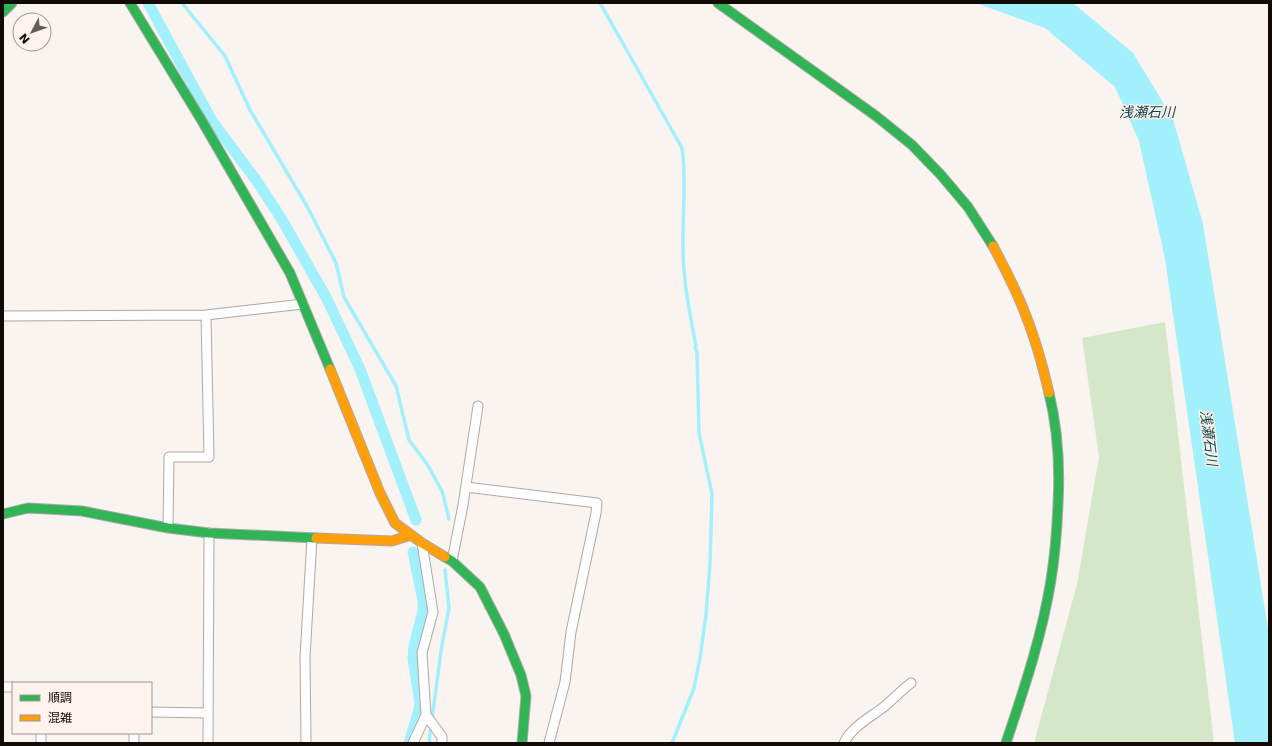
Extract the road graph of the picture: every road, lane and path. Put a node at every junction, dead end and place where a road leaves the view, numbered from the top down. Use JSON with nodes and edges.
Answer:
{"nodes":[{"id":1,"x":12,"y":3,"type":"edge"},
{"id":2,"x":130,"y":3,"type":"edge"},
{"id":3,"x":718,"y":3,"type":"edge"},
{"id":4,"x":3,"y":12,"type":"edge"},
{"id":5,"x":304,"y":304,"type":"junction"},
{"id":6,"x":206,"y":315,"type":"junction"},
{"id":7,"x":3,"y":316,"type":"edge"},
{"id":8,"x":478,"y":406,"type":"dead end"},
{"id":9,"x":466,"y":487,"type":"junction"},
{"id":10,"x":3,"y":514,"type":"edge"},
{"id":11,"x":168,"y":528,"type":"junction"},
{"id":12,"x":210,"y":533,"type":"junction"},
{"id":13,"x":410,"y":535,"type":"junction"},
{"id":14,"x":312,"y":538,"type":"junction"},
{"id":15,"x":422,"y":544,"type":"junction"},
{"id":16,"x":452,"y":561,"type":"junction"},
{"id":17,"x":911,"y":683,"type":"dead end"},
{"id":18,"x":152,"y":712,"type":"edge"},
{"id":19,"x":208,"y":713,"type":"junction"},
{"id":20,"x":426,"y":715,"type":"junction"},
{"id":21,"x":208,"y":743,"type":"edge"},
{"id":22,"x":306,"y":743,"type":"edge"},
{"id":23,"x":414,"y":743,"type":"edge"},
{"id":24,"x":442,"y":743,"type":"edge"},
{"id":25,"x":522,"y":743,"type":"edge"},
{"id":26,"x":549,"y":743,"type":"edge"},
{"id":27,"x":844,"y":743,"type":"edge"},
{"id":28,"x":1006,"y":743,"type":"edge"}],
"edges":[{"from":1,"to":4,"type":"street"},
{"from":2,"to":5,"type":"street"},
{"from":3,"to":28,"type":"street"},
{"from":5,"to":6,"type":"street"},
{"from":5,"to":13,"type":"street"},
{"from":6,"to":7,"type":"street"},
{"from":6,"to":11,"type":"street"},
{"from":8,"to":9,"type":"street"},
{"from":9,"to":16,"type":"street"},
{"from":9,"to":26,"type":"street"},
{"from":10,"to":11,"type":"street"},
{"from":11,"to":12,"type":"street"},
{"from":12,"to":14,"type":"street"},
{"from":12,"to":19,"type":"street"},
{"from":13,"to":14,"type":"street"},
{"from":13,"to":15,"type":"street"},
{"from":14,"to":22,"type":"street"},
{"from":15,"to":16,"type":"street"},
{"from":15,"to":20,"type":"street"},
{"from":16,"to":25,"type":"street"},
{"from":17,"to":27,"type":"street"},
{"from":18,"to":19,"type":"street"},
{"from":19,"to":21,"type":"street"},
{"from":20,"to":23,"type":"street"},
{"from":20,"to":24,"type":"street"}]}
